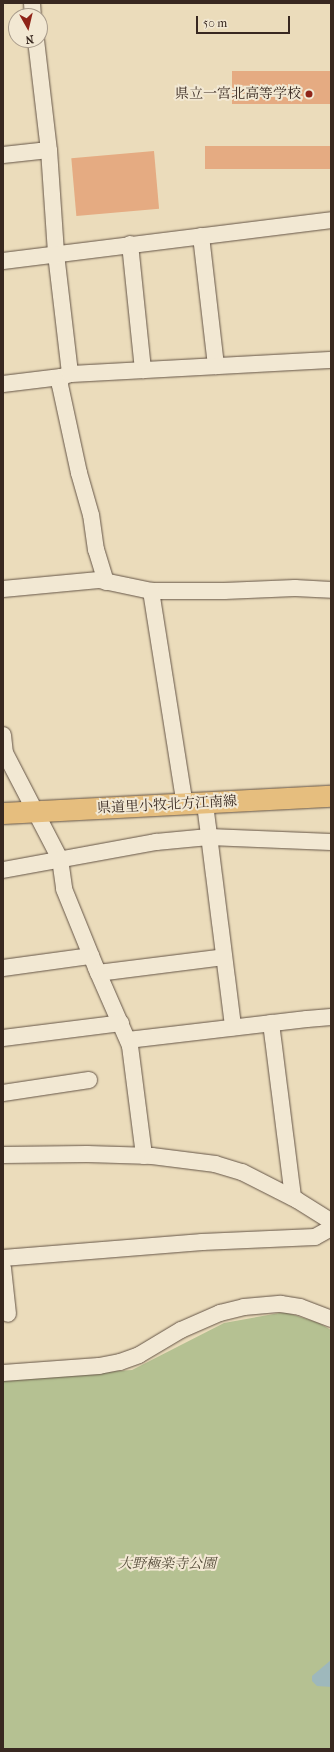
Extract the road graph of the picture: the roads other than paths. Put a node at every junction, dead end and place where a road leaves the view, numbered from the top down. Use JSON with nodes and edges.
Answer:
{"nodes":[{"id":1,"x":37,"y":48,"type":"edge"},
{"id":2,"x":49,"y":150,"type":"junction"},
{"id":3,"x":3,"y":155,"type":"edge"},
{"id":4,"x":331,"y":220,"type":"edge"},
{"id":5,"x":201,"y":236,"type":"junction"},
{"id":6,"x":130,"y":244,"type":"junction"},
{"id":7,"x":56,"y":254,"type":"junction"},
{"id":8,"x":3,"y":261,"type":"edge"},
{"id":9,"x":331,"y":360,"type":"edge"},
{"id":10,"x":216,"y":366,"type":"junction"},
{"id":11,"x":143,"y":370,"type":"junction"},
{"id":12,"x":65,"y":376,"type":"junction"},
{"id":13,"x":3,"y":384,"type":"edge"},
{"id":14,"x":106,"y":582,"type":"junction"},
{"id":15,"x":3,"y":589,"type":"edge"},
{"id":16,"x":331,"y":590,"type":"edge"},
{"id":17,"x":151,"y":591,"type":"junction"},
{"id":18,"x":3,"y":735,"type":"edge"},
{"id":19,"x":331,"y":796,"type":"edge"},
{"id":20,"x":205,"y":804,"type":"junction"},
{"id":21,"x":185,"y":805,"type":"junction"},
{"id":22,"x":36,"y":811,"type":"junction"},
{"id":23,"x":3,"y":813,"type":"edge"},
{"id":24,"x":209,"y":837,"type":"junction"},
{"id":25,"x":331,"y":842,"type":"edge"},
{"id":26,"x":60,"y":859,"type":"junction"},
{"id":27,"x":3,"y":870,"type":"edge"},
{"id":28,"x":91,"y":956,"type":"junction"},
{"id":29,"x":224,"y":957,"type":"junction"},
{"id":30,"x":3,"y":968,"type":"edge"},
{"id":31,"x":98,"y":973,"type":"junction"},
{"id":32,"x":331,"y":1017,"type":"edge"},
{"id":33,"x":271,"y":1023,"type":"junction"},
{"id":34,"x":121,"y":1024,"type":"junction"},
{"id":35,"x":233,"y":1027,"type":"junction"},
{"id":36,"x":3,"y":1038,"type":"edge"},
{"id":37,"x":128,"y":1040,"type":"junction"},
{"id":38,"x":89,"y":1080,"type":"dead end"},
{"id":39,"x":3,"y":1093,"type":"edge"},
{"id":40,"x":3,"y":1155,"type":"edge"},
{"id":41,"x":144,"y":1156,"type":"junction"},
{"id":42,"x":293,"y":1198,"type":"junction"},
{"id":43,"x":331,"y":1221,"type":"edge"},
{"id":44,"x":331,"y":1228,"type":"edge"},
{"id":45,"x":3,"y":1258,"type":"edge"},
{"id":46,"x":3,"y":1268,"type":"edge"},
{"id":47,"x":8,"y":1314,"type":"dead end"},
{"id":48,"x":331,"y":1319,"type":"edge"},
{"id":49,"x":3,"y":1373,"type":"edge"}],
"edges":[{"from":1,"to":2,"type":"street"},
{"from":2,"to":3,"type":"street"},
{"from":2,"to":7,"type":"street"},
{"from":4,"to":5,"type":"street"},
{"from":5,"to":6,"type":"street"},
{"from":5,"to":10,"type":"street"},
{"from":6,"to":7,"type":"street"},
{"from":6,"to":11,"type":"street"},
{"from":7,"to":8,"type":"street"},
{"from":7,"to":12,"type":"street"},
{"from":9,"to":10,"type":"street"},
{"from":10,"to":11,"type":"street"},
{"from":11,"to":12,"type":"street"},
{"from":12,"to":13,"type":"street"},
{"from":12,"to":14,"type":"street"},
{"from":14,"to":15,"type":"street"},
{"from":14,"to":17,"type":"street"},
{"from":16,"to":17,"type":"street"},
{"from":17,"to":21,"type":"street"},
{"from":18,"to":22,"type":"street"},
{"from":19,"to":20,"type":"main road","name":"県道里小牧北方江南線"},
{"from":20,"to":21,"type":"main road","name":"県道里小牧北方江南線"},
{"from":20,"to":24,"type":"street"},
{"from":21,"to":22,"type":"main road","name":"県道里小牧北方江南線"},
{"from":22,"to":23,"type":"main road","name":"県道里小牧北方江南線"},
{"from":22,"to":26,"type":"street"},
{"from":24,"to":25,"type":"street"},
{"from":24,"to":26,"type":"street"},
{"from":24,"to":29,"type":"street"},
{"from":26,"to":27,"type":"street"},
{"from":26,"to":28,"type":"street"},
{"from":28,"to":30,"type":"street"},
{"from":28,"to":31,"type":"street"},
{"from":29,"to":31,"type":"street"},
{"from":29,"to":35,"type":"street"},
{"from":31,"to":34,"type":"street"},
{"from":32,"to":33,"type":"street"},
{"from":33,"to":35,"type":"street"},
{"from":33,"to":42,"type":"street"},
{"from":34,"to":36,"type":"street"},
{"from":34,"to":37,"type":"street"},
{"from":35,"to":37,"type":"street"},
{"from":37,"to":41,"type":"street"},
{"from":38,"to":39,"type":"street"},
{"from":40,"to":41,"type":"street"},
{"from":41,"to":42,"type":"street"},
{"from":42,"to":43,"type":"street"},
{"from":44,"to":45,"type":"street"},
{"from":46,"to":47,"type":"street"},
{"from":48,"to":49,"type":"street"}]}
